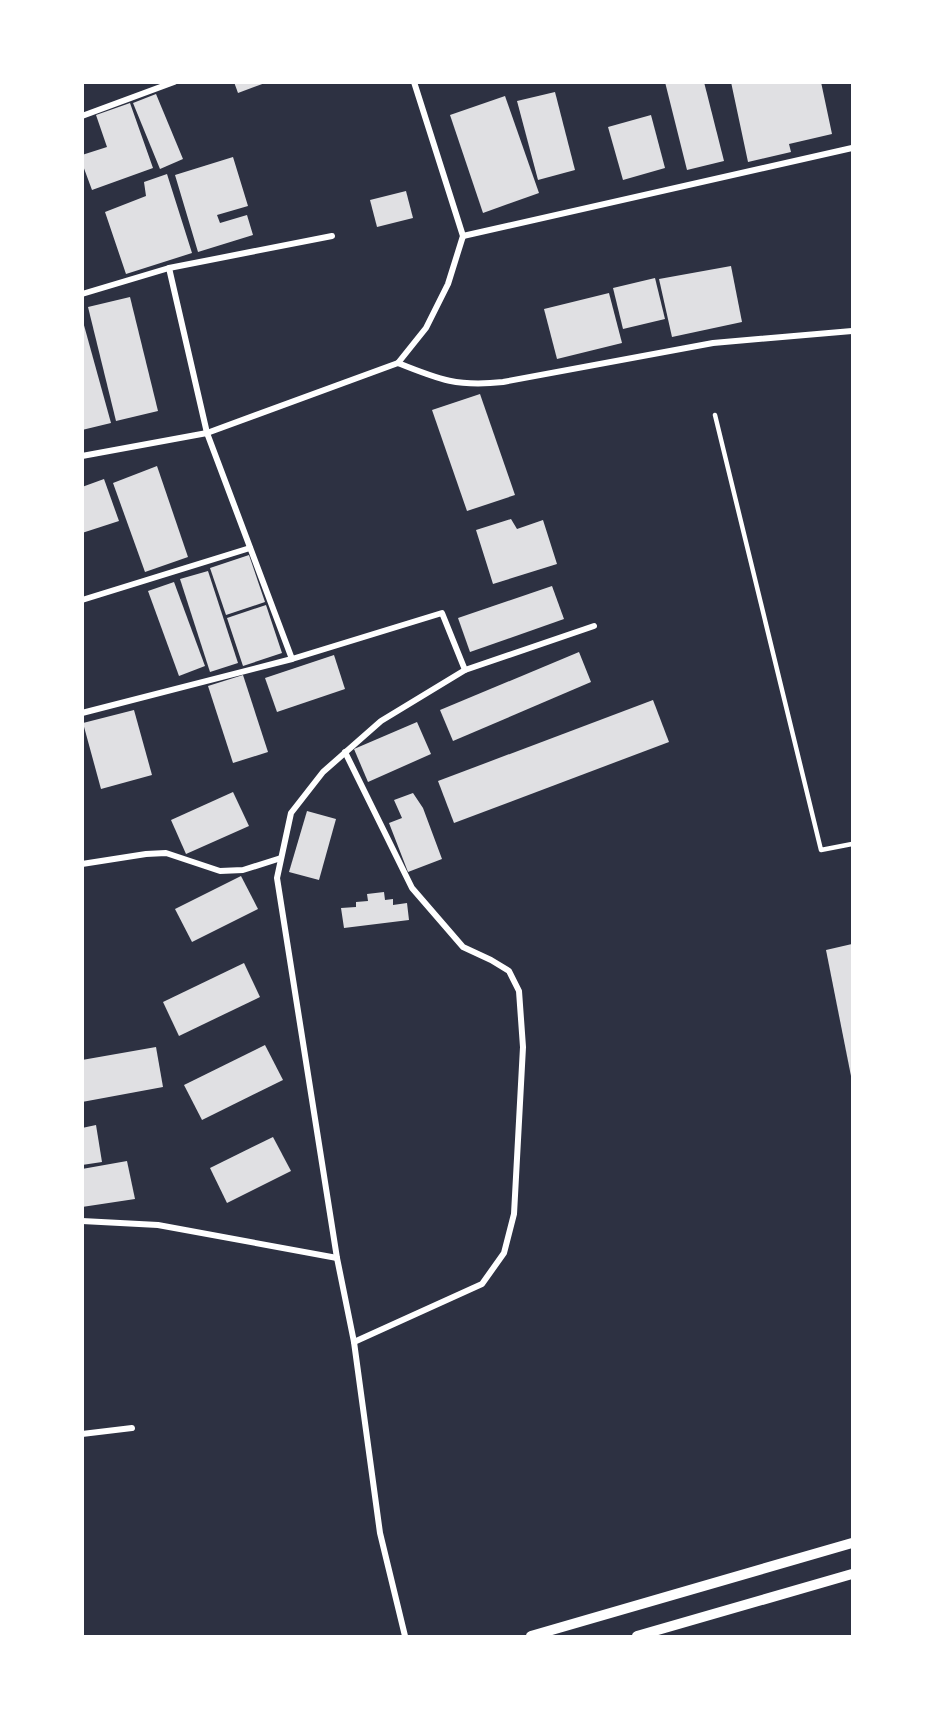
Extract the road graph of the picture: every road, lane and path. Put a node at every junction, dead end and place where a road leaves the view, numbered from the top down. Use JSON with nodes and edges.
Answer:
{"nodes":[{"id":1,"x":174,"y":82,"type":"edge"},
{"id":2,"x":414,"y":82,"type":"edge"},
{"id":3,"x":82,"y":116,"type":"edge"},
{"id":4,"x":852,"y":148,"type":"edge"},
{"id":5,"x":332,"y":236,"type":"dead end"},
{"id":6,"x":462,"y":236,"type":"junction"},
{"id":7,"x":169,"y":268,"type":"junction"},
{"id":8,"x":82,"y":294,"type":"edge"},
{"id":9,"x":852,"y":331,"type":"edge"},
{"id":10,"x":398,"y":363,"type":"junction"},
{"id":11,"x":715,"y":415,"type":"dead end"},
{"id":12,"x":207,"y":433,"type":"junction"},
{"id":13,"x":82,"y":456,"type":"edge"},
{"id":14,"x":250,"y":548,"type":"junction"},
{"id":15,"x":82,"y":600,"type":"edge"},
{"id":16,"x":594,"y":626,"type":"dead end"},
{"id":17,"x":292,"y":659,"type":"junction"},
{"id":18,"x":465,"y":670,"type":"junction"},
{"id":19,"x":82,"y":713,"type":"edge"},
{"id":20,"x":345,"y":752,"type":"junction"},
{"id":21,"x":852,"y":844,"type":"edge"},
{"id":22,"x":281,"y":858,"type":"junction"},
{"id":23,"x":82,"y":864,"type":"edge"},
{"id":24,"x":82,"y":1221,"type":"edge"},
{"id":25,"x":337,"y":1258,"type":"junction"},
{"id":26,"x":354,"y":1342,"type":"junction"},
{"id":27,"x":132,"y":1428,"type":"dead end"},
{"id":28,"x":82,"y":1434,"type":"edge"},
{"id":29,"x":852,"y":1543,"type":"edge"},
{"id":30,"x":852,"y":1574,"type":"edge"},
{"id":31,"x":405,"y":1636,"type":"edge"},
{"id":32,"x":531,"y":1636,"type":"edge"},
{"id":33,"x":637,"y":1636,"type":"edge"}],
"edges":[{"from":1,"to":3,"type":"street"},
{"from":2,"to":6,"type":"street"},
{"from":4,"to":6,"type":"street"},
{"from":5,"to":7,"type":"street"},
{"from":6,"to":10,"type":"street"},
{"from":7,"to":8,"type":"street"},
{"from":7,"to":12,"type":"street"},
{"from":9,"to":10,"type":"street"},
{"from":10,"to":12,"type":"street"},
{"from":11,"to":21,"type":"lane"},
{"from":12,"to":13,"type":"street"},
{"from":12,"to":14,"type":"street"},
{"from":14,"to":15,"type":"street"},
{"from":14,"to":17,"type":"street"},
{"from":16,"to":18,"type":"street"},
{"from":17,"to":18,"type":"street"},
{"from":17,"to":19,"type":"street"},
{"from":18,"to":20,"type":"street"},
{"from":20,"to":22,"type":"street"},
{"from":20,"to":26,"type":"street"},
{"from":22,"to":23,"type":"street"},
{"from":22,"to":25,"type":"street"},
{"from":24,"to":25,"type":"street"},
{"from":25,"to":26,"type":"street"},
{"from":26,"to":31,"type":"street"},
{"from":27,"to":28,"type":"street"},
{"from":29,"to":32,"type":"street"},
{"from":30,"to":33,"type":"street"}]}
